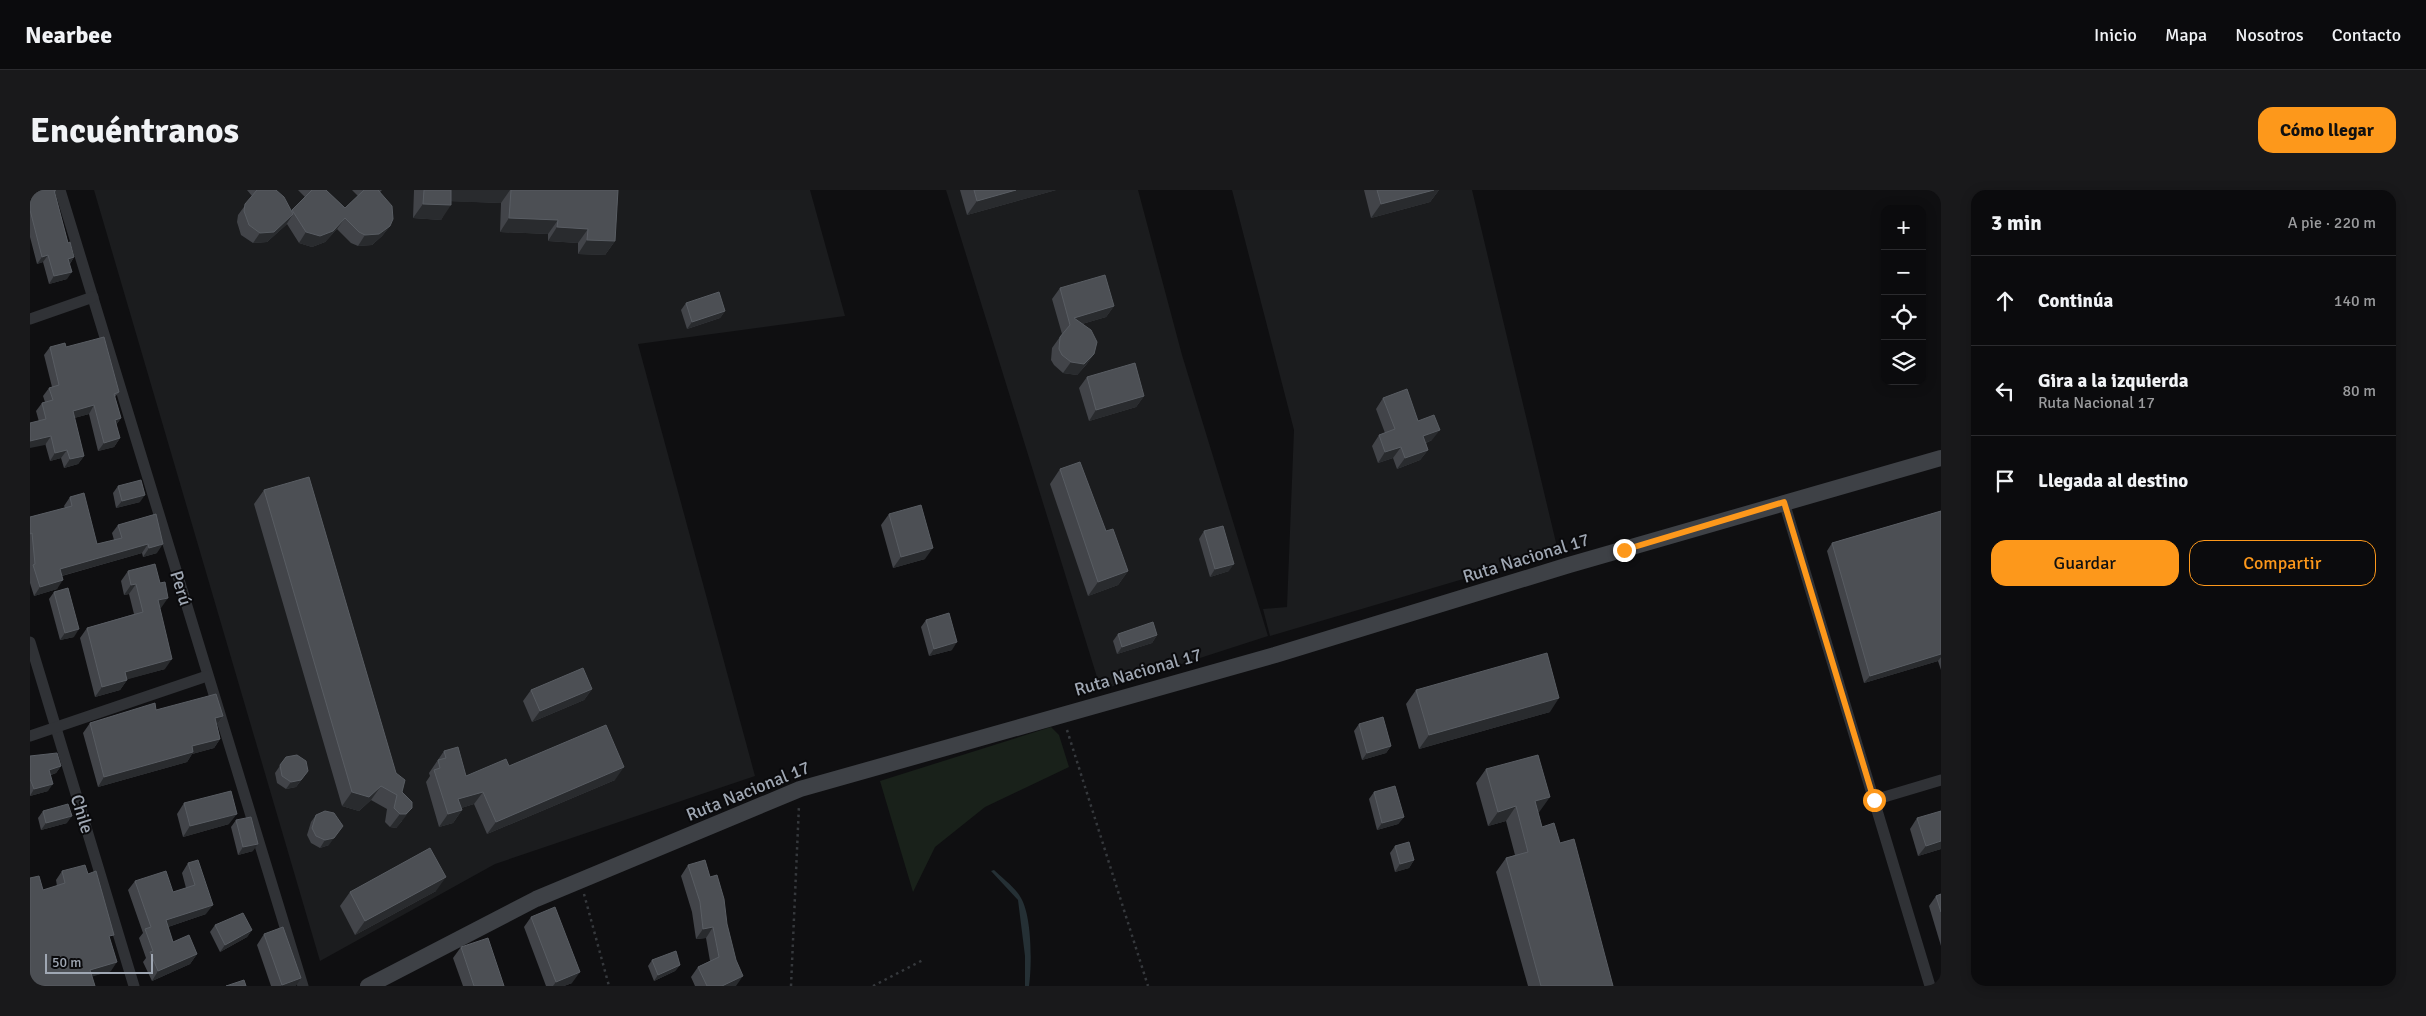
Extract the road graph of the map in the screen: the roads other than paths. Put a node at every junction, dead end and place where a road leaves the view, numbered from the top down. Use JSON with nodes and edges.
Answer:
{"nodes":[{"id":1,"x":60,"y":190,"type":"edge"},
{"id":2,"x":93,"y":296,"type":"junction"},
{"id":3,"x":30,"y":319,"type":"edge"},
{"id":4,"x":1941,"y":458,"type":"edge"},
{"id":5,"x":1784,"y":502,"type":"junction"},
{"id":6,"x":30,"y":642,"type":"edge"},
{"id":7,"x":207,"y":676,"type":"junction"},
{"id":8,"x":56,"y":727,"type":"junction"},
{"id":9,"x":30,"y":736,"type":"edge"},
{"id":10,"x":1941,"y":780,"type":"edge"},
{"id":11,"x":1874,"y":800,"type":"junction"},
{"id":12,"x":134,"y":986,"type":"edge"},
{"id":13,"x":303,"y":986,"type":"edge"},
{"id":14,"x":368,"y":986,"type":"edge"},
{"id":15,"x":1930,"y":986,"type":"edge"}],
"edges":[{"from":1,"to":2,"type":"street","name":"Perú"},
{"from":2,"to":3,"type":"street"},
{"from":2,"to":7,"type":"street","name":"Perú"},
{"from":4,"to":5,"type":"street","name":"Ruta Nacional 17"},
{"from":5,"to":11,"type":"street"},
{"from":5,"to":14,"type":"street","name":"Ruta Nacional 17"},
{"from":6,"to":8,"type":"street","name":"Chile"},
{"from":7,"to":8,"type":"street"},
{"from":7,"to":13,"type":"street","name":"Perú"},
{"from":8,"to":9,"type":"street"},
{"from":8,"to":12,"type":"street","name":"Chile"},
{"from":10,"to":11,"type":"street"},
{"from":11,"to":15,"type":"street"}]}
